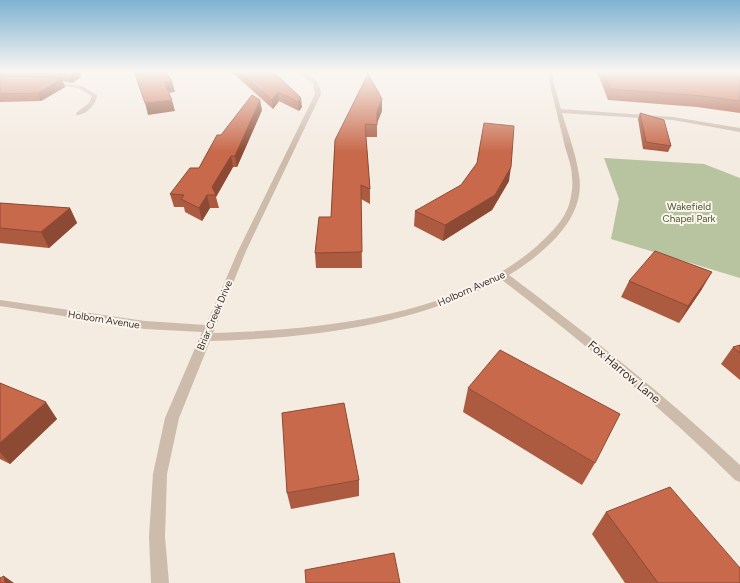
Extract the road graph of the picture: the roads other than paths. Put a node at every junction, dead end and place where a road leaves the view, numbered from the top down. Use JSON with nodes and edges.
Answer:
{"nodes":[{"id":1,"x":95,"y":98,"type":"edge"},
{"id":2,"x":316,"y":98,"type":"edge"},
{"id":3,"x":556,"y":98,"type":"edge"},
{"id":4,"x":559,"y":111,"type":"junction"},
{"id":5,"x":78,"y":114,"type":"dead end"},
{"id":6,"x":740,"y":130,"type":"edge"},
{"id":7,"x":502,"y":276,"type":"junction"},
{"id":8,"x":0,"y":303,"type":"edge"},
{"id":9,"x":206,"y":333,"type":"junction"},
{"id":10,"x":740,"y":476,"type":"edge"},
{"id":11,"x":160,"y":583,"type":"edge"}],
"edges":[{"from":1,"to":5,"type":"street"},
{"from":2,"to":9,"type":"street","name":"Briar Creek Drive"},
{"from":3,"to":4,"type":"street","name":"Holborn Avenue"},
{"from":4,"to":6,"type":"street"},
{"from":4,"to":7,"type":"street","name":"Holborn Avenue"},
{"from":7,"to":9,"type":"street","name":"Holborn Avenue"},
{"from":7,"to":10,"type":"street","name":"Fox Harrow Lane"},
{"from":8,"to":9,"type":"street","name":"Holborn Avenue"},
{"from":9,"to":11,"type":"street","name":"Briar Creek Drive"}]}
